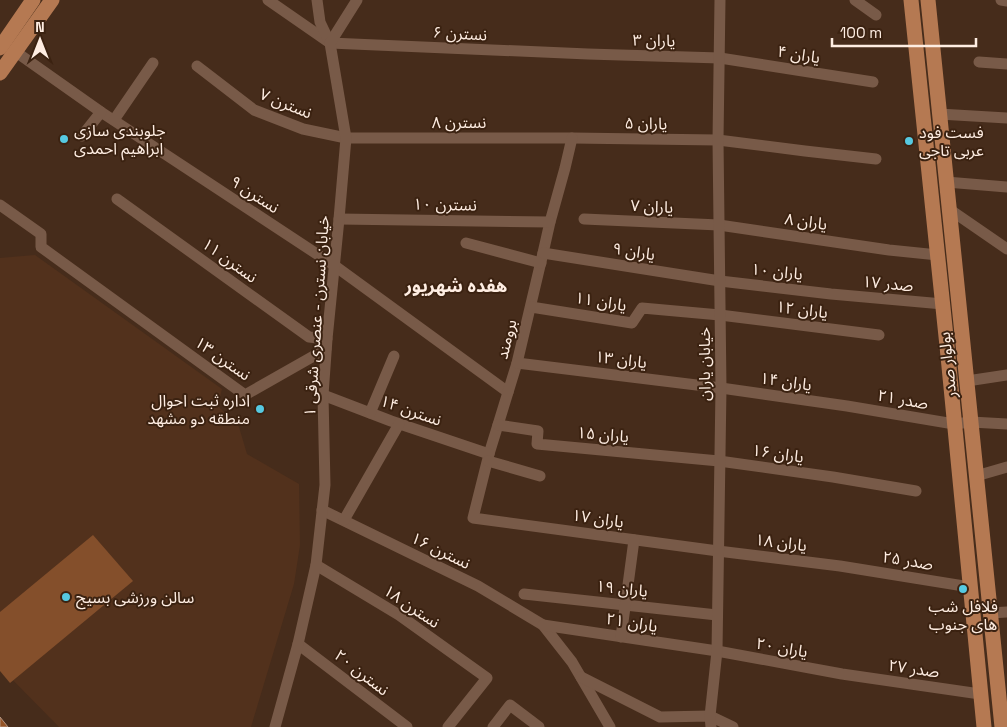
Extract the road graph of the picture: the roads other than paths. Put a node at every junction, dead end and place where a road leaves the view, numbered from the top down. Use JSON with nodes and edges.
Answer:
{"nodes":[{"id":1,"x":33,"y":0,"type":"edge"},
{"id":2,"x":52,"y":0,"type":"edge"},
{"id":3,"x":268,"y":0,"type":"edge"},
{"id":4,"x":317,"y":0,"type":"edge"},
{"id":5,"x":357,"y":0,"type":"edge"},
{"id":6,"x":720,"y":0,"type":"edge"},
{"id":7,"x":855,"y":0,"type":"edge"},
{"id":8,"x":911,"y":0,"type":"edge"},
{"id":9,"x":1001,"y":0,"type":"edge"},
{"id":10,"x":1007,"y":1,"type":"edge"},
{"id":11,"x":930,"y":2,"type":"edge"},
{"id":12,"x":876,"y":15,"type":"dead end"},
{"id":13,"x":320,"y":22,"type":"junction"},
{"id":14,"x":310,"y":29,"type":"junction"},
{"id":15,"x":330,"y":43,"type":"junction"},
{"id":16,"x":5,"y":46,"type":"edge"},
{"id":17,"x":588,"y":54,"type":"joint"},
{"id":18,"x":720,"y":58,"type":"junction"},
{"id":19,"x":979,"y":62,"type":"dead end"},
{"id":20,"x":153,"y":63,"type":"dead end"},
{"id":21,"x":1007,"y":64,"type":"edge"},
{"id":22,"x":197,"y":66,"type":"dead end"},
{"id":23,"x":0,"y":73,"type":"edge"},
{"id":24,"x":873,"y":82,"type":"dead end"},
{"id":25,"x":102,"y":112,"type":"junction"},
{"id":26,"x":939,"y":114,"type":"junction"},
{"id":27,"x":1007,"y":118,"type":"edge"},
{"id":28,"x":114,"y":120,"type":"junction"},
{"id":29,"x":82,"y":136,"type":"dead end"},
{"id":30,"x":346,"y":138,"type":"junction"},
{"id":31,"x":572,"y":138,"type":"junction"},
{"id":32,"x":718,"y":140,"type":"junction"},
{"id":33,"x":876,"y":159,"type":"dead end"},
{"id":34,"x":946,"y":182,"type":"junction"},
{"id":35,"x":1007,"y":187,"type":"edge"},
{"id":36,"x":117,"y":199,"type":"dead end"},
{"id":37,"x":0,"y":205,"type":"edge"},
{"id":38,"x":949,"y":210,"type":"junction"},
{"id":39,"x":340,"y":219,"type":"junction"},
{"id":40,"x":584,"y":219,"type":"dead end"},
{"id":41,"x":550,"y":222,"type":"junction"},
{"id":42,"x":719,"y":225,"type":"junction"},
{"id":43,"x":466,"y":243,"type":"dead end"},
{"id":44,"x":1007,"y":249,"type":"edge"},
{"id":45,"x":938,"y":255,"type":"junction"},
{"id":46,"x":542,"y":258,"type":"junction"},
{"id":47,"x":335,"y":266,"type":"junction"},
{"id":48,"x":720,"y":281,"type":"junction"},
{"id":49,"x":831,"y":294,"type":"joint"},
{"id":50,"x":943,"y":304,"type":"junction"},
{"id":51,"x":531,"y":307,"type":"junction"},
{"id":52,"x":720,"y":316,"type":"junction"},
{"id":53,"x":879,"y":335,"type":"dead end"},
{"id":54,"x":327,"y":344,"type":"junction"},
{"id":55,"x":394,"y":356,"type":"dead end"},
{"id":56,"x":517,"y":363,"type":"junction"},
{"id":57,"x":1007,"y":376,"type":"edge"},
{"id":58,"x":966,"y":380,"type":"junction"},
{"id":59,"x":721,"y":388,"type":"junction"},
{"id":60,"x":508,"y":392,"type":"junction"},
{"id":61,"x":323,"y":395,"type":"junction"},
{"id":62,"x":847,"y":406,"type":"joint"},
{"id":63,"x":370,"y":413,"type":"junction"},
{"id":64,"x":971,"y":422,"type":"junction"},
{"id":65,"x":399,"y":424,"type":"junction"},
{"id":66,"x":954,"y":424,"type":"junction"},
{"id":67,"x":1007,"y":424,"type":"edge"},
{"id":68,"x":498,"y":425,"type":"junction"},
{"id":69,"x":489,"y":458,"type":"junction"},
{"id":70,"x":719,"y":461,"type":"junction"},
{"id":71,"x":1007,"y":467,"type":"edge"},
{"id":72,"x":540,"y":476,"type":"dead end"},
{"id":73,"x":976,"y":476,"type":"junction"},
{"id":74,"x":916,"y":490,"type":"dead end"},
{"id":75,"x":322,"y":510,"type":"junction"},
{"id":76,"x":473,"y":518,"type":"joint"},
{"id":77,"x":344,"y":520,"type":"junction"},
{"id":78,"x":634,"y":540,"type":"junction"},
{"id":79,"x":718,"y":551,"type":"junction"},
{"id":80,"x":316,"y":565,"type":"junction"},
{"id":81,"x":840,"y":566,"type":"joint"},
{"id":82,"x":970,"y":587,"type":"junction"},
{"id":83,"x":524,"y":594,"type":"dead end"},
{"id":84,"x":625,"y":605,"type":"junction"},
{"id":85,"x":1007,"y":612,"type":"edge"},
{"id":86,"x":990,"y":613,"type":"junction"},
{"id":87,"x":717,"y":615,"type":"junction"},
{"id":88,"x":543,"y":625,"type":"junction"},
{"id":89,"x":621,"y":637,"type":"junction"},
{"id":90,"x":298,"y":644,"type":"junction"},
{"id":91,"x":717,"y":651,"type":"junction"},
{"id":92,"x":842,"y":674,"type":"joint"},
{"id":93,"x":581,"y":677,"type":"junction"},
{"id":94,"x":980,"y":694,"type":"junction"},
{"id":95,"x":660,"y":718,"type":"junction"},
{"id":96,"x":711,"y":722,"type":"edge"},
{"id":97,"x":276,"y":727,"type":"edge"},
{"id":98,"x":406,"y":727,"type":"edge"},
{"id":99,"x":448,"y":727,"type":"edge"},
{"id":100,"x":493,"y":727,"type":"edge"},
{"id":101,"x":539,"y":727,"type":"edge"},
{"id":102,"x":610,"y":727,"type":"edge"},
{"id":103,"x":673,"y":727,"type":"edge"},
{"id":104,"x":733,"y":727,"type":"edge"},
{"id":105,"x":984,"y":727,"type":"edge"},
{"id":106,"x":1002,"y":727,"type":"edge"}],
"edges":[{"from":1,"to":16,"type":"main road"},
{"from":2,"to":16,"type":"main road"},
{"from":3,"to":14,"type":"street"},
{"from":4,"to":13,"type":"street","name":"خیابان نسترن - عنصری شرقی ۱"},
{"from":5,"to":15,"type":"street"},
{"from":6,"to":18,"type":"street","name":"خیابان یاران"},
{"from":7,"to":12,"type":"street"},
{"from":8,"to":45,"type":"main road","name":"بولوار صدر"},
{"from":9,"to":10,"type":"street"},
{"from":11,"to":26,"type":"main road","name":"بولوار صدر"},
{"from":13,"to":14,"type":"street"},
{"from":13,"to":15,"type":"street","name":"خیابان نسترن - عنصری شرقی ۱"},
{"from":14,"to":15,"type":"street"},
{"from":15,"to":17,"type":"street","name":"نسترن ۶"},
{"from":15,"to":30,"type":"street","name":"خیابان نسترن - عنصری شرقی ۱"},
{"from":16,"to":23,"type":"main road"},
{"from":16,"to":25,"type":"street","name":"نسترن ۹"},
{"from":17,"to":18,"type":"street","name":"یاران ۳"},
{"from":18,"to":24,"type":"street","name":"یاران ۴"},
{"from":18,"to":32,"type":"street","name":"خیابان یاران"},
{"from":19,"to":21,"type":"street"},
{"from":20,"to":28,"type":"street"},
{"from":22,"to":30,"type":"street","name":"نسترن ۷"},
{"from":25,"to":28,"type":"street","name":"نسترن ۹"},
{"from":25,"to":29,"type":"street"},
{"from":26,"to":27,"type":"street"},
{"from":26,"to":34,"type":"main road","name":"بولوار صدر"},
{"from":28,"to":47,"type":"street","name":"نسترن ۹"},
{"from":30,"to":31,"type":"street","name":"نسترن ۸"},
{"from":30,"to":39,"type":"street","name":"خیابان نسترن - عنصری شرقی ۱"},
{"from":31,"to":32,"type":"street","name":"یاران ۵"},
{"from":31,"to":41,"type":"street","name":"برومند"},
{"from":32,"to":33,"type":"street","name":"یاران ۵"},
{"from":32,"to":42,"type":"street","name":"خیابان یاران"},
{"from":34,"to":35,"type":"street"},
{"from":34,"to":38,"type":"main road","name":"بولوار صدر"},
{"from":36,"to":54,"type":"street","name":"نسترن ۱۱"},
{"from":37,"to":54,"type":"street","name":"نسترن ۱۳"},
{"from":38,"to":44,"type":"street"},
{"from":38,"to":58,"type":"main road","name":"بولوار صدر"},
{"from":39,"to":41,"type":"street","name":"نسترن ۱۰"},
{"from":39,"to":47,"type":"street","name":"خیابان نسترن - عنصری شرقی ۱"},
{"from":40,"to":42,"type":"street","name":"یاران ۷"},
{"from":41,"to":46,"type":"street","name":"برومند"},
{"from":42,"to":45,"type":"street","name":"یاران ۸"},
{"from":42,"to":48,"type":"street","name":"خیابان یاران"},
{"from":43,"to":46,"type":"street","name":"یاران ۹"},
{"from":45,"to":50,"type":"main road","name":"بولوار صدر"},
{"from":46,"to":48,"type":"street","name":"یاران ۹"},
{"from":46,"to":51,"type":"street","name":"برومند"},
{"from":47,"to":54,"type":"street","name":"خیابان نسترن - عنصری شرقی ۱"},
{"from":47,"to":60,"type":"street","name":"نسترن ۹"},
{"from":48,"to":49,"type":"street","name":"یاران ۱۰"},
{"from":48,"to":52,"type":"street","name":"خیابان یاران"},
{"from":49,"to":50,"type":"street","name":"صدر ۱۷"},
{"from":50,"to":66,"type":"main road","name":"بولوار صدر"},
{"from":51,"to":52,"type":"street","name":"یاران ۱۱"},
{"from":51,"to":56,"type":"street","name":"برومند"},
{"from":52,"to":53,"type":"street","name":"یاران ۱۲"},
{"from":52,"to":59,"type":"street","name":"خیابان یاران"},
{"from":54,"to":61,"type":"street","name":"خیابان نسترن - عنصری شرقی ۱"},
{"from":55,"to":63,"type":"street"},
{"from":56,"to":59,"type":"street","name":"یاران ۱۳"},
{"from":56,"to":60,"type":"street","name":"برومند"},
{"from":57,"to":58,"type":"street"},
{"from":58,"to":64,"type":"main road","name":"بولوار صدر"},
{"from":59,"to":62,"type":"street","name":"یاران ۱۴"},
{"from":59,"to":70,"type":"street","name":"خیابان یاران"},
{"from":60,"to":68,"type":"street","name":"برومند"},
{"from":61,"to":63,"type":"street","name":"نسترن ۱۴"},
{"from":61,"to":75,"type":"street","name":"خیابان نسترن - عنصری شرقی ۱"},
{"from":62,"to":66,"type":"street","name":"صدر ۲۱"},
{"from":63,"to":65,"type":"street","name":"نسترن ۱۴"},
{"from":64,"to":66,"type":"street","name":"صدر ۲۱"},
{"from":64,"to":67,"type":"street","name":"صدر ۲۱"},
{"from":64,"to":73,"type":"main road","name":"بولوار صدر"},
{"from":65,"to":69,"type":"street","name":"نسترن ۱۴"},
{"from":65,"to":77,"type":"street"},
{"from":66,"to":82,"type":"main road","name":"بولوار صدر"},
{"from":68,"to":69,"type":"street","name":"برومند"},
{"from":68,"to":70,"type":"street","name":"یاران ۱۵"},
{"from":69,"to":72,"type":"street","name":"نسترن ۱۴"},
{"from":69,"to":76,"type":"street","name":"برومند"},
{"from":70,"to":74,"type":"street","name":"یاران ۱۶"},
{"from":70,"to":79,"type":"street","name":"خیابان یاران"},
{"from":71,"to":73,"type":"street"},
{"from":73,"to":86,"type":"main road","name":"بولوار صدر"},
{"from":75,"to":77,"type":"street","name":"نسترن ۱۶"},
{"from":75,"to":80,"type":"street","name":"خیابان نسترن - عنصری شرقی ۱"},
{"from":76,"to":78,"type":"street","name":"یاران ۱۷"},
{"from":77,"to":88,"type":"street","name":"نسترن ۱۶"},
{"from":78,"to":79,"type":"street","name":"یاران ۱۷"},
{"from":78,"to":84,"type":"street"},
{"from":79,"to":81,"type":"street","name":"یاران ۱۸"},
{"from":79,"to":87,"type":"street","name":"خیابان یاران"},
{"from":80,"to":90,"type":"street","name":"خیابان نسترن - عنصری شرقی ۱"},
{"from":80,"to":99,"type":"street","name":"نسترن ۱۸"},
{"from":81,"to":82,"type":"street","name":"صدر ۲۵"},
{"from":82,"to":94,"type":"main road","name":"بولوار صدر"},
{"from":83,"to":84,"type":"street","name":"یاران ۱۹"},
{"from":84,"to":87,"type":"street","name":"یاران ۱۹"},
{"from":84,"to":89,"type":"street"},
{"from":85,"to":86,"type":"street"},
{"from":86,"to":106,"type":"main road","name":"بولوار صدر"},
{"from":87,"to":91,"type":"street","name":"خیابان یاران"},
{"from":88,"to":89,"type":"street","name":"یاران ۲۱"},
{"from":88,"to":93,"type":"street"},
{"from":89,"to":91,"type":"street","name":"یاران ۲۱"},
{"from":90,"to":97,"type":"street","name":"خیابان نسترن - عنصری شرقی ۱"},
{"from":90,"to":98,"type":"street","name":"نسترن ۲۰"},
{"from":91,"to":92,"type":"street","name":"یاران ۲۰"},
{"from":91,"to":96,"type":"street","name":"خیابان یاران"},
{"from":92,"to":94,"type":"street","name":"صدر ۲۷"},
{"from":93,"to":95,"type":"street"},
{"from":93,"to":102,"type":"street"},
{"from":94,"to":105,"type":"main road","name":"بولوار صدر"},
{"from":95,"to":96,"type":"street"},
{"from":95,"to":103,"type":"street"},
{"from":96,"to":104,"type":"street"},
{"from":100,"to":101,"type":"street"}]}
